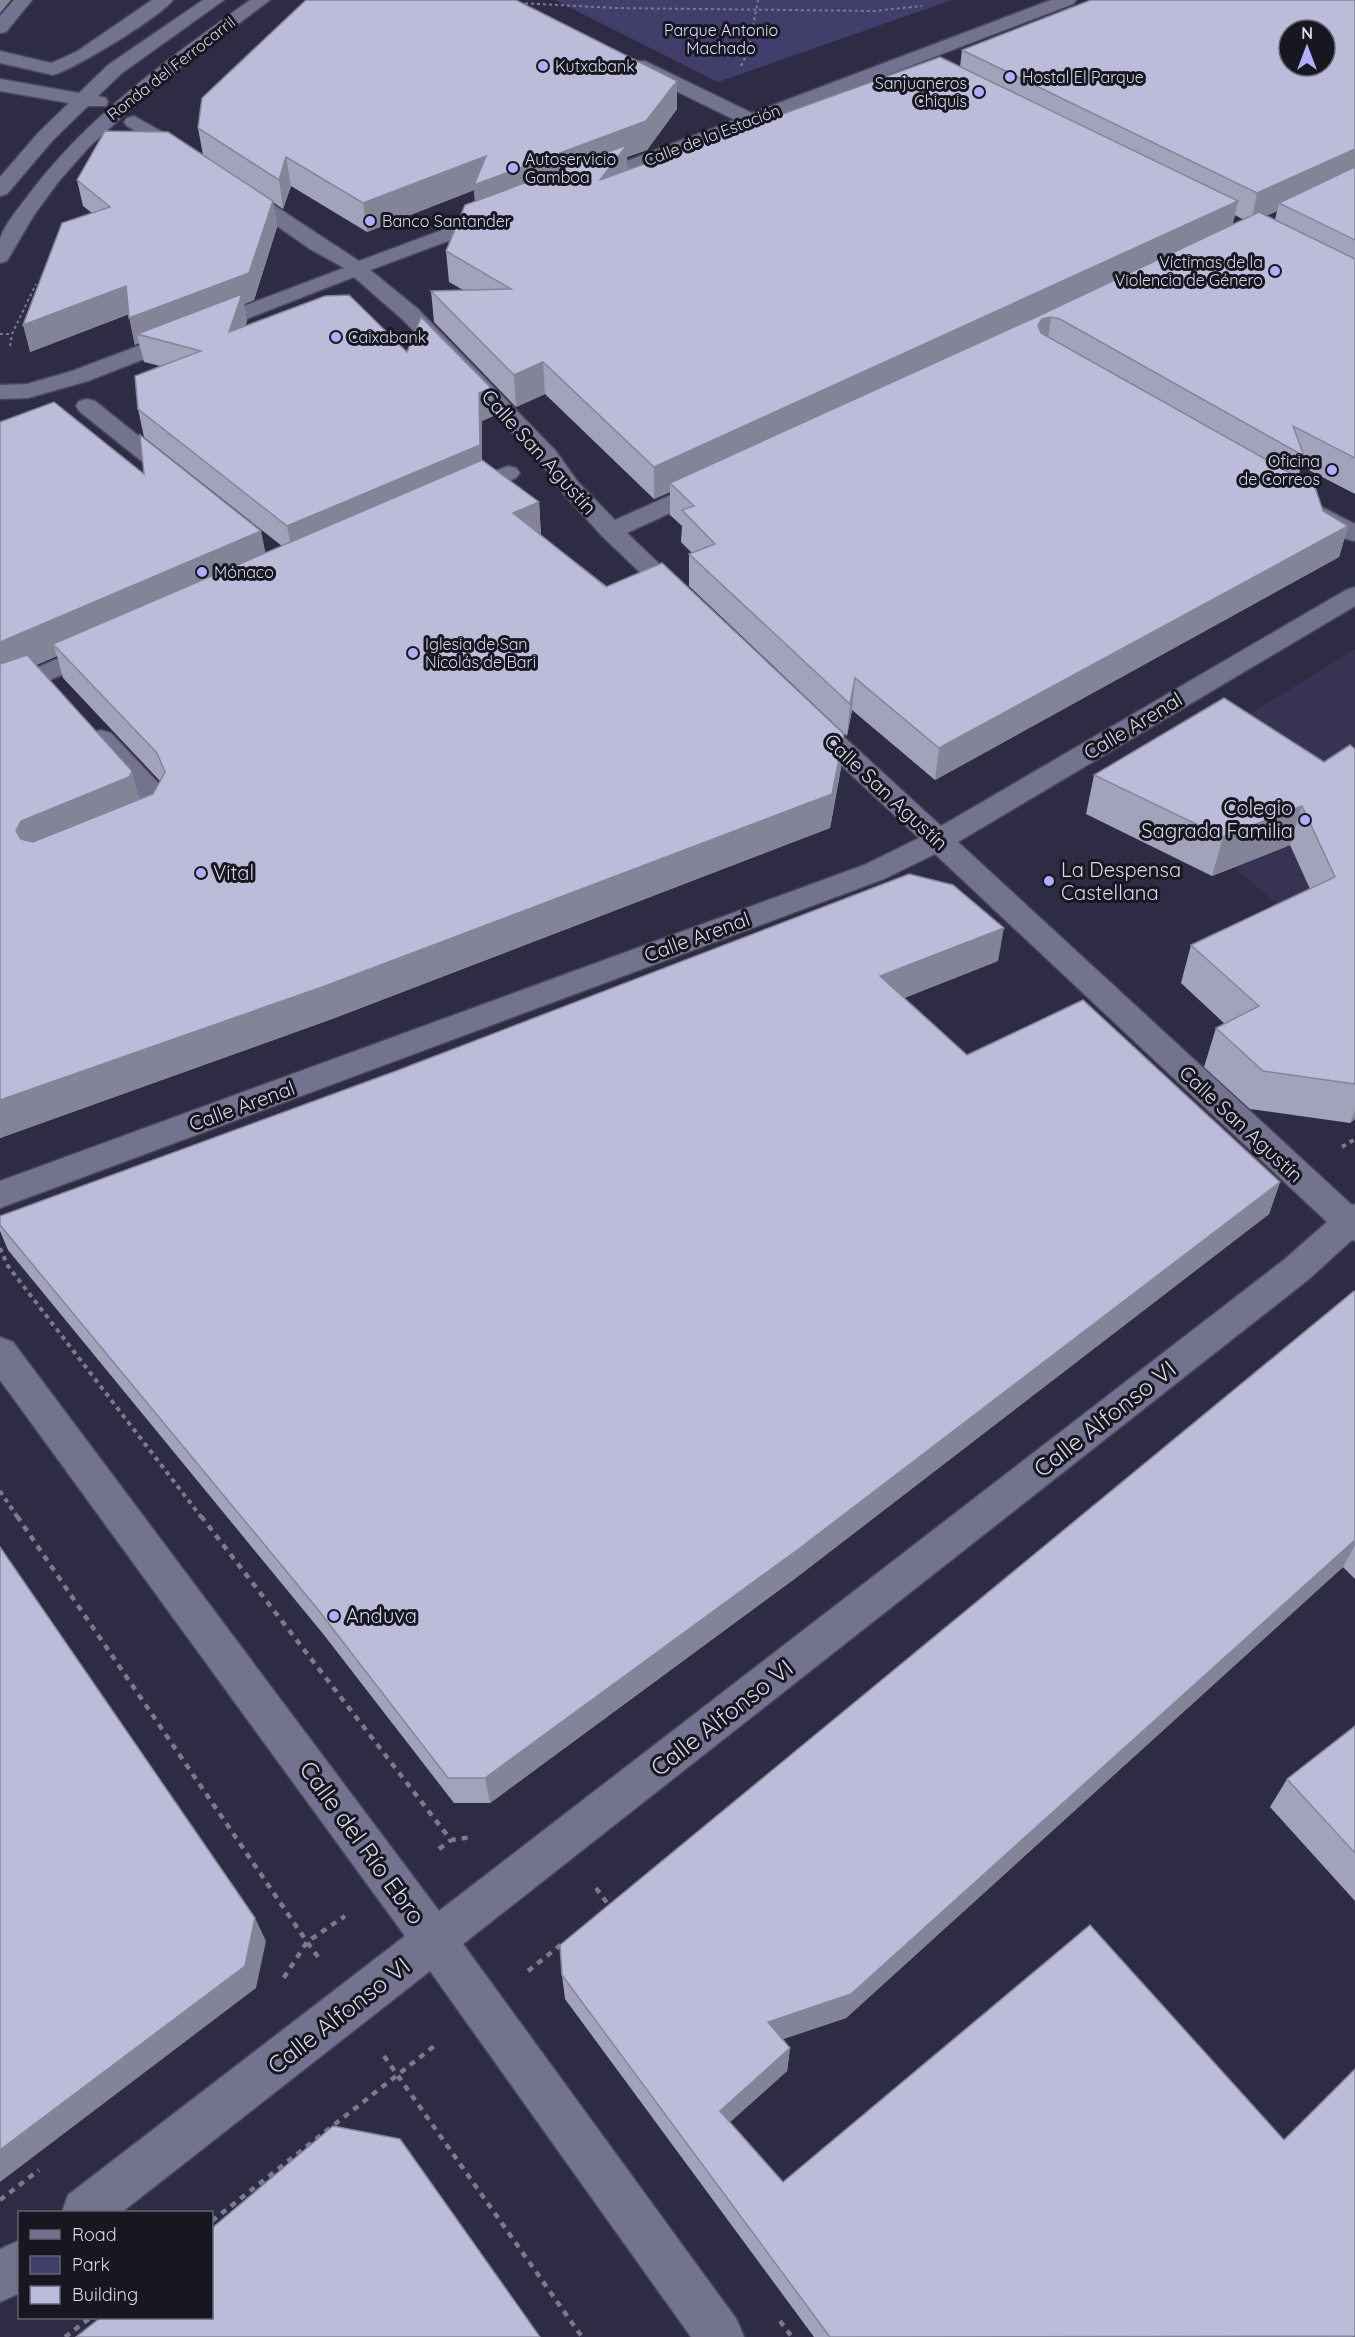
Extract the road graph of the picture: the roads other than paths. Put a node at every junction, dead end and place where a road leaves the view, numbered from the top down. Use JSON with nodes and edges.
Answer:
{"nodes":[{"id":1,"x":23,"y":0,"type":"edge"},
{"id":2,"x":164,"y":0,"type":"edge"},
{"id":3,"x":215,"y":0,"type":"edge"},
{"id":4,"x":261,"y":0,"type":"edge"},
{"id":5,"x":1067,"y":0,"type":"edge"},
{"id":6,"x":0,"y":28,"type":"edge"},
{"id":7,"x":0,"y":57,"type":"edge"},
{"id":8,"x":627,"y":59,"type":"edge"},
{"id":9,"x":906,"y":61,"type":"junction"},
{"id":10,"x":927,"y":72,"type":"edge"},
{"id":11,"x":0,"y":85,"type":"edge"},
{"id":12,"x":84,"y":98,"type":"junction"},
{"id":13,"x":114,"y":109,"type":"junction"},
{"id":14,"x":752,"y":121,"type":"junction"},
{"id":15,"x":134,"y":122,"type":"dead end"},
{"id":16,"x":202,"y":164,"type":"edge"},
{"id":17,"x":221,"y":178,"type":"edge"},
{"id":18,"x":573,"y":188,"type":"edge"},
{"id":19,"x":0,"y":190,"type":"edge"},
{"id":20,"x":517,"y":209,"type":"edge"},
{"id":21,"x":0,"y":257,"type":"edge"},
{"id":22,"x":357,"y":269,"type":"junction"},
{"id":23,"x":0,"y":392,"type":"edge"},
{"id":24,"x":87,"y":406,"type":"dead end"},
{"id":25,"x":508,"y":473,"type":"dead end"},
{"id":26,"x":730,"y":477,"type":"edge"},
{"id":27,"x":195,"y":492,"type":"edge"},
{"id":28,"x":1293,"y":499,"type":"edge"},
{"id":29,"x":442,"y":501,"type":"edge"},
{"id":30,"x":611,"y":531,"type":"junction"},
{"id":31,"x":1355,"y":534,"type":"edge"},
{"id":32,"x":1355,"y":595,"type":"edge"},
{"id":33,"x":701,"y":617,"type":"edge"},
{"id":34,"x":116,"y":641,"type":"edge"},
{"id":35,"x":0,"y":693,"type":"edge"},
{"id":36,"x":794,"y":705,"type":"edge"},
{"id":37,"x":81,"y":718,"type":"edge"},
{"id":38,"x":108,"y":837,"type":"edge"},
{"id":39,"x":939,"y":841,"type":"junction"},
{"id":40,"x":0,"y":1195,"type":"edge"},
{"id":41,"x":1353,"y":1222,"type":"edge"},
{"id":42,"x":0,"y":1352,"type":"edge"},
{"id":43,"x":434,"y":1942,"type":"junction"},
{"id":44,"x":86,"y":2211,"type":"edge"},
{"id":45,"x":18,"y":2264,"type":"edge"},
{"id":46,"x":0,"y":2278,"type":"edge"},
{"id":47,"x":720,"y":2337,"type":"edge"}],
"edges":[{"from":1,"to":6,"type":"street"},
{"from":2,"to":7,"type":"street"},
{"from":3,"to":12,"type":"street","name":"Ronda del Ferrocarril"},
{"from":4,"to":13,"type":"street","name":"Ronda del Ferrocarril"},
{"from":5,"to":9,"type":"street","name":"Calle de la Estación"},
{"from":8,"to":14,"type":"street"},
{"from":9,"to":10,"type":"street"},
{"from":9,"to":14,"type":"street","name":"Calle de la Estación"},
{"from":11,"to":12,"type":"street"},
{"from":12,"to":13,"type":"street"},
{"from":12,"to":19,"type":"street","name":"Ronda del Ferrocarril"},
{"from":13,"to":21,"type":"street","name":"Ronda del Ferrocarril"},
{"from":14,"to":18,"type":"street","name":"Calle de la Estación"},
{"from":15,"to":16,"type":"street"},
{"from":17,"to":22,"type":"street","name":"Calle San Agustín"},
{"from":20,"to":22,"type":"street"},
{"from":22,"to":23,"type":"street"},
{"from":22,"to":30,"type":"street","name":"Calle San Agustín"},
{"from":24,"to":27,"type":"street"},
{"from":25,"to":29,"type":"street"},
{"from":26,"to":30,"type":"street"},
{"from":28,"to":31,"type":"street"},
{"from":30,"to":33,"type":"street","name":"Calle San Agustín"},
{"from":32,"to":39,"type":"street","name":"Calle Arenal"},
{"from":34,"to":35,"type":"street"},
{"from":36,"to":39,"type":"street","name":"Calle San Agustín"},
{"from":37,"to":38,"type":"street"},
{"from":39,"to":40,"type":"street","name":"Calle Arenal"},
{"from":39,"to":41,"type":"street","name":"Calle San Agustín"},
{"from":41,"to":43,"type":"street","name":"Calle Alfonso VI"},
{"from":42,"to":43,"type":"street","name":"Calle del Río Ebro"},
{"from":43,"to":44,"type":"street","name":"Calle Alfonso VI"},
{"from":43,"to":47,"type":"street","name":"Calle del Río Ebro"},
{"from":45,"to":46,"type":"street"}]}
